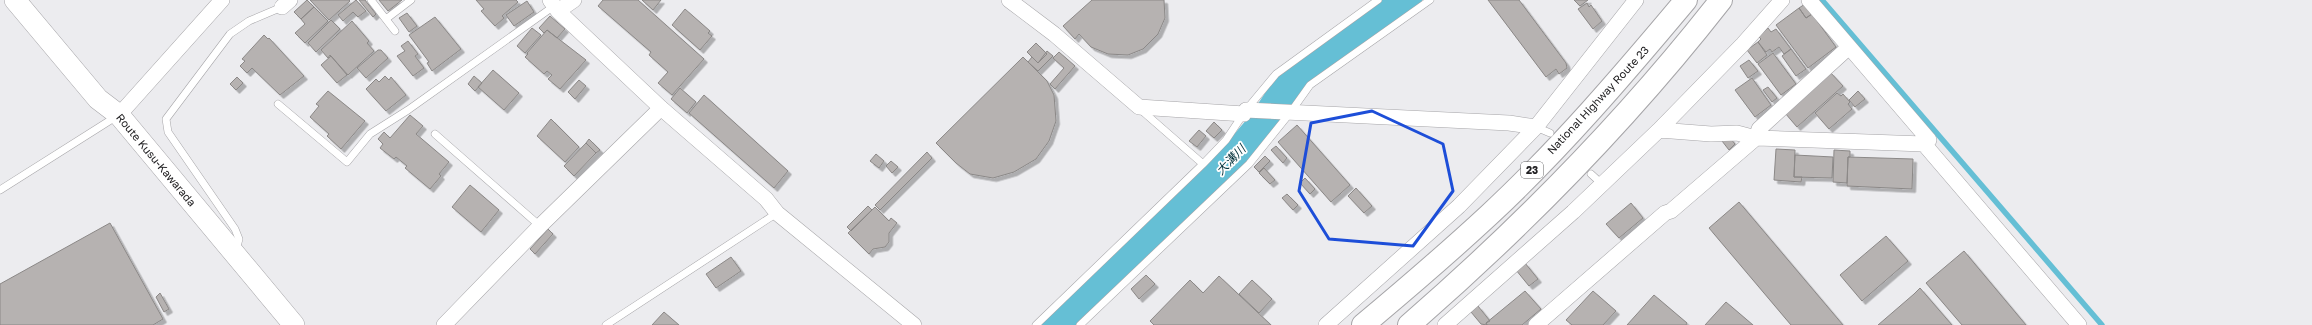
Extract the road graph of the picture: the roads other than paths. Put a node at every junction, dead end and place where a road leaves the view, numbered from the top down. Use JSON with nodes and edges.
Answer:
{"nodes":[{"id":1,"x":15,"y":0,"type":"edge"},
{"id":2,"x":222,"y":0,"type":"edge"},
{"id":3,"x":231,"y":0,"type":"edge"},
{"id":4,"x":371,"y":0,"type":"edge"},
{"id":5,"x":411,"y":0,"type":"edge"},
{"id":6,"x":574,"y":0,"type":"edge"},
{"id":7,"x":1010,"y":0,"type":"edge"},
{"id":8,"x":1378,"y":0,"type":"edge"},
{"id":9,"x":1430,"y":0,"type":"edge"},
{"id":10,"x":1636,"y":0,"type":"edge"},
{"id":11,"x":1686,"y":0,"type":"edge"},
{"id":12,"x":1721,"y":0,"type":"edge"},
{"id":13,"x":1782,"y":0,"type":"edge"},
{"id":14,"x":1809,"y":0,"type":"edge"},
{"id":15,"x":286,"y":4,"type":"edge"},
{"id":16,"x":554,"y":6,"type":"edge"},
{"id":17,"x":211,"y":11,"type":"junction"},
{"id":18,"x":386,"y":19,"type":"junction"},
{"id":19,"x":395,"y":31,"type":"dead end"},
{"id":20,"x":1849,"y":47,"type":"junction"},
{"id":21,"x":278,"y":104,"type":"dead end"},
{"id":22,"x":1139,"y":107,"type":"junction"},
{"id":23,"x":661,"y":108,"type":"junction"},
{"id":24,"x":1247,"y":112,"type":"junction"},
{"id":25,"x":1287,"y":113,"type":"junction"},
{"id":26,"x":119,"y":115,"type":"junction"},
{"id":27,"x":1536,"y":126,"type":"junction"},
{"id":28,"x":1659,"y":130,"type":"junction"},
{"id":29,"x":1550,"y":133,"type":"dead end"},
{"id":30,"x":435,"y":134,"type":"dead end"},
{"id":31,"x":1756,"y":138,"type":"junction"},
{"id":32,"x":1924,"y":144,"type":"junction"},
{"id":33,"x":1203,"y":164,"type":"junction"},
{"id":34,"x":1591,"y":174,"type":"dead end"},
{"id":35,"x":1602,"y":184,"type":"junction"},
{"id":36,"x":0,"y":190,"type":"edge"},
{"id":37,"x":778,"y":213,"type":"junction"},
{"id":38,"x":540,"y":226,"type":"junction"},
{"id":39,"x":235,"y":254,"type":"junction"},
{"id":40,"x":294,"y":325,"type":"edge"},
{"id":41,"x":444,"y":325,"type":"edge"},
{"id":42,"x":606,"y":325,"type":"edge"},
{"id":43,"x":914,"y":325,"type":"edge"},
{"id":44,"x":1036,"y":325,"type":"edge"},
{"id":45,"x":1080,"y":325,"type":"edge"},
{"id":46,"x":1326,"y":325,"type":"edge"},
{"id":47,"x":1363,"y":325,"type":"edge"},
{"id":48,"x":1409,"y":325,"type":"edge"},
{"id":49,"x":1445,"y":325,"type":"edge"},
{"id":50,"x":1536,"y":325,"type":"edge"},
{"id":51,"x":2079,"y":325,"type":"edge"}],
"edges":[{"from":1,"to":26,"type":"main road","name":"Route Kusu-Kawarada"},
{"from":2,"to":17,"type":"street"},
{"from":3,"to":17,"type":"street"},
{"from":4,"to":18,"type":"lane"},
{"from":5,"to":18,"type":"lane"},
{"from":6,"to":16,"type":"street"},
{"from":7,"to":22,"type":"street"},
{"from":8,"to":24,"type":"lane"},
{"from":9,"to":25,"type":"lane"},
{"from":10,"to":27,"type":"street"},
{"from":11,"to":47,"type":"highway","name":"National Highway Route 23","number":"23"},
{"from":12,"to":48,"type":"highway"},
{"from":13,"to":28,"type":"street"},
{"from":14,"to":20,"type":"street"},
{"from":15,"to":39,"type":"lane"},
{"from":16,"to":21,"type":"lane"},
{"from":16,"to":23,"type":"street"},
{"from":17,"to":26,"type":"street"},
{"from":18,"to":19,"type":"lane"},
{"from":20,"to":31,"type":"street"},
{"from":20,"to":32,"type":"street"},
{"from":22,"to":24,"type":"street"},
{"from":22,"to":33,"type":"lane"},
{"from":23,"to":37,"type":"street"},
{"from":23,"to":38,"type":"street"},
{"from":24,"to":25,"type":"street"},
{"from":24,"to":33,"type":"lane"},
{"from":25,"to":27,"type":"street"},
{"from":25,"to":45,"type":"lane"},
{"from":26,"to":36,"type":"lane"},
{"from":26,"to":39,"type":"main road","name":"Route Kusu-Kawarada"},
{"from":27,"to":29,"type":"lane"},
{"from":27,"to":46,"type":"street"},
{"from":28,"to":31,"type":"street"},
{"from":28,"to":35,"type":"street"},
{"from":30,"to":38,"type":"lane"},
{"from":31,"to":32,"type":"street"},
{"from":31,"to":50,"type":"street"},
{"from":32,"to":51,"type":"street"},
{"from":33,"to":44,"type":"lane"},
{"from":34,"to":35,"type":"lane"},
{"from":35,"to":49,"type":"street"},
{"from":37,"to":42,"type":"lane"},
{"from":37,"to":43,"type":"street"},
{"from":38,"to":41,"type":"street"},
{"from":39,"to":40,"type":"main road","name":"Route Kusu-Kawarada"}]}
